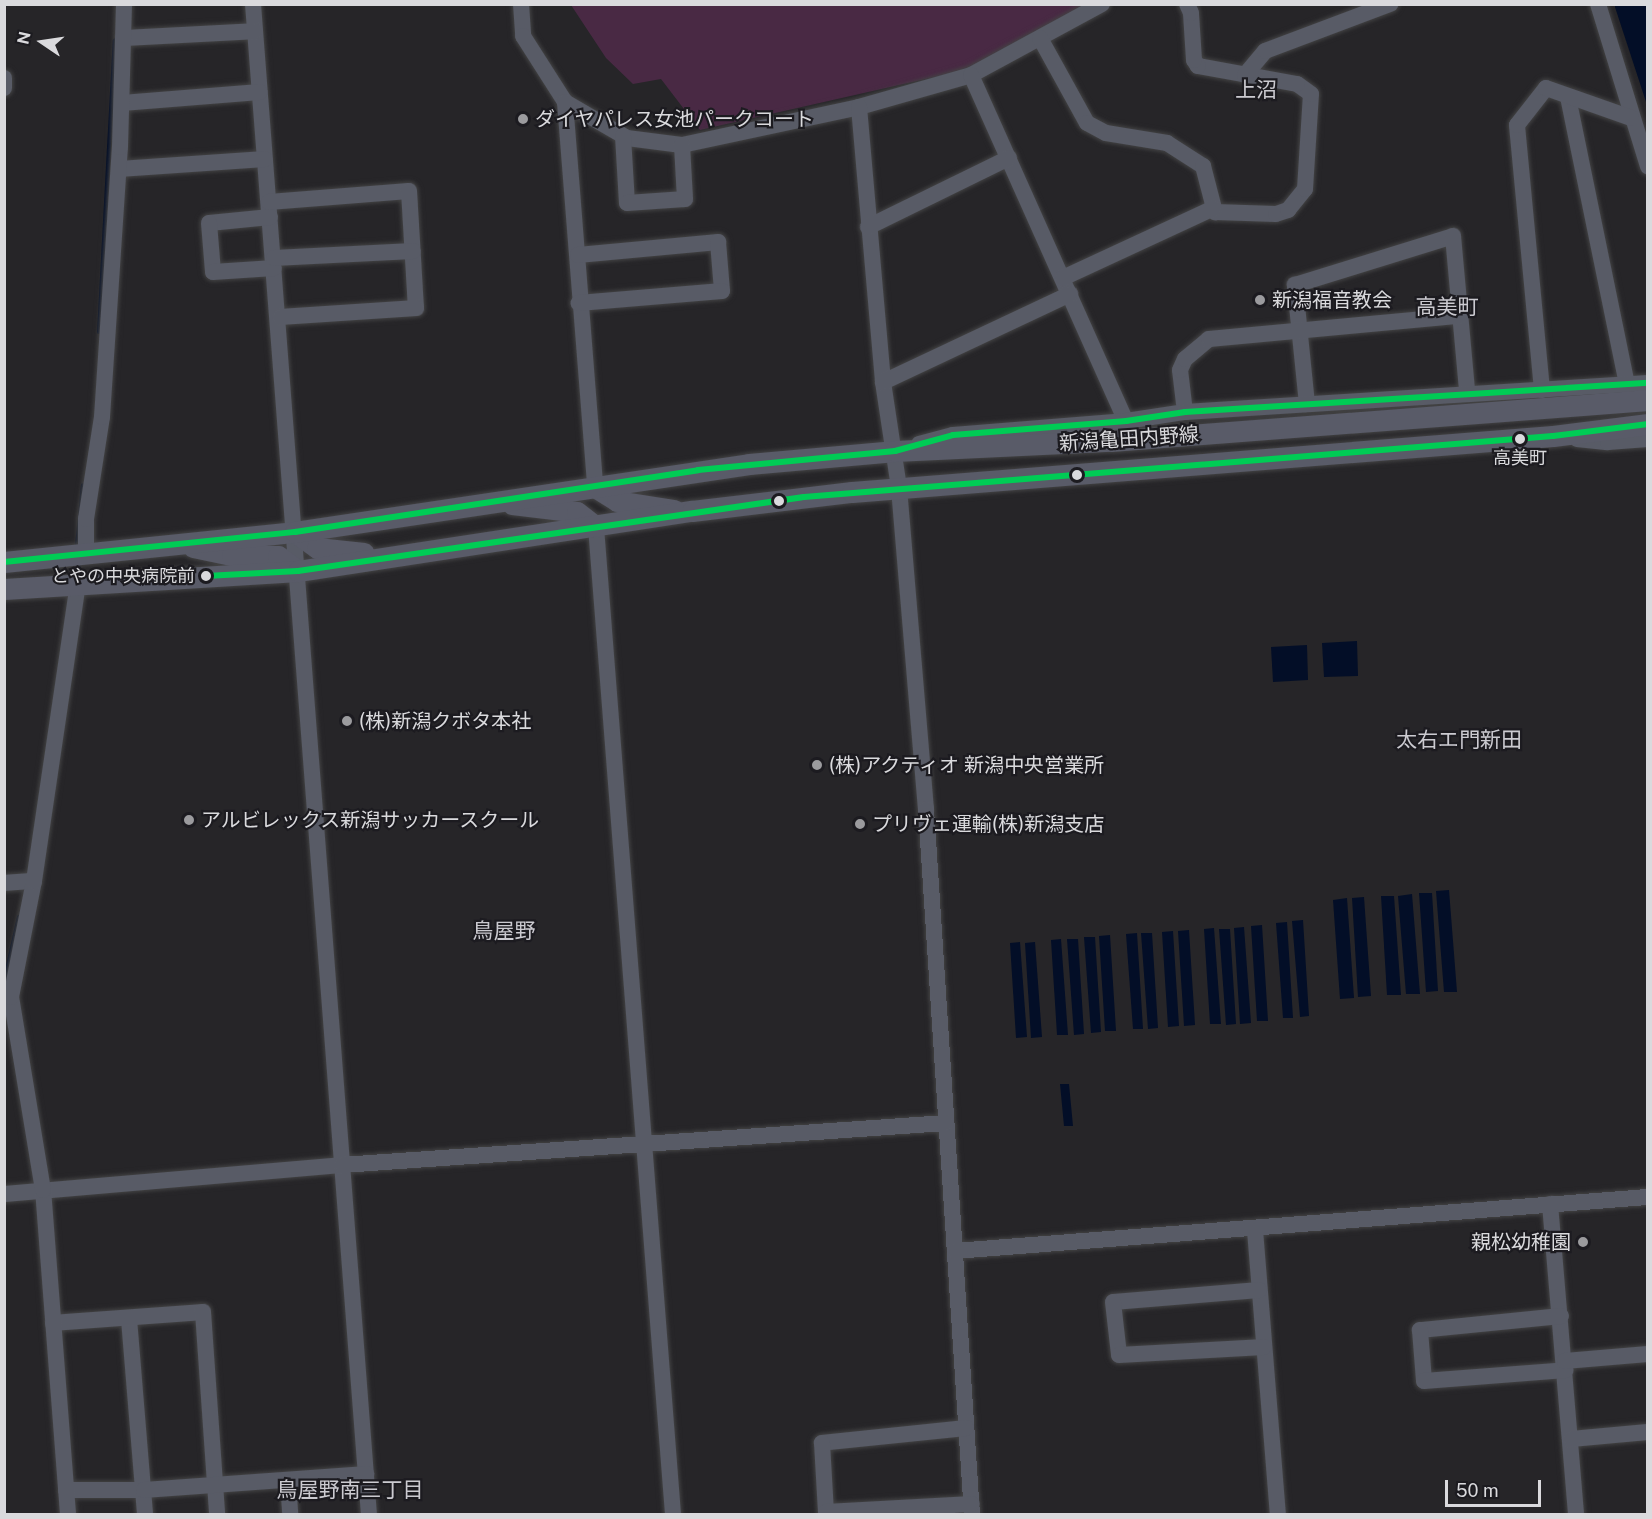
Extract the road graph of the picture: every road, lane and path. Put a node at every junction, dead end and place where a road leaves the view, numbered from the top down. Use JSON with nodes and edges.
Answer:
{"nodes":[{"id":1,"x":124,"y":4,"type":"edge"},
{"id":2,"x":253,"y":4,"type":"edge"},
{"id":3,"x":521,"y":4,"type":"edge"},
{"id":4,"x":1102,"y":4,"type":"edge"},
{"id":5,"x":1187,"y":4,"type":"edge"},
{"id":6,"x":1390,"y":4,"type":"edge"},
{"id":7,"x":1598,"y":4,"type":"edge"},
{"id":8,"x":255,"y":31,"type":"junction"},
{"id":9,"x":123,"y":38,"type":"junction"},
{"id":10,"x":1040,"y":38,"type":"junction"},
{"id":11,"x":971,"y":75,"type":"junction"},
{"id":12,"x":1245,"y":75,"type":"junction"},
{"id":13,"x":4,"y":78,"type":"edge"},
{"id":14,"x":4,"y":88,"type":"edge"},
{"id":15,"x":260,"y":92,"type":"junction"},
{"id":16,"x":1568,"y":97,"type":"junction"},
{"id":17,"x":565,"y":102,"type":"junction"},
{"id":18,"x":122,"y":103,"type":"junction"},
{"id":19,"x":859,"y":107,"type":"junction"},
{"id":20,"x":1630,"y":118,"type":"junction"},
{"id":21,"x":623,"y":135,"type":"junction"},
{"id":22,"x":682,"y":145,"type":"junction"},
{"id":23,"x":1009,"y":158,"type":"junction"},
{"id":24,"x":265,"y":159,"type":"junction"},
{"id":25,"x":1647,"y":167,"type":"edge"},
{"id":26,"x":119,"y":169,"type":"junction"},
{"id":27,"x":1214,"y":208,"type":"junction"},
{"id":28,"x":269,"y":209,"type":"junction"},
{"id":29,"x":868,"y":227,"type":"junction"},
{"id":30,"x":412,"y":251,"type":"junction"},
{"id":31,"x":578,"y":255,"type":"junction"},
{"id":32,"x":274,"y":263,"type":"junction"},
{"id":33,"x":1063,"y":278,"type":"junction"},
{"id":34,"x":1070,"y":294,"type":"junction"},
{"id":35,"x":579,"y":303,"type":"junction"},
{"id":36,"x":1459,"y":316,"type":"junction"},
{"id":37,"x":279,"y":317,"type":"junction"},
{"id":38,"x":1299,"y":331,"type":"junction"},
{"id":39,"x":883,"y":382,"type":"junction"},
{"id":40,"x":1647,"y":382,"type":"edge"},
{"id":41,"x":1627,"y":384,"type":"junction"},
{"id":42,"x":1542,"y":390,"type":"junction"},
{"id":43,"x":1467,"y":392,"type":"junction"},
{"id":44,"x":1647,"y":400,"type":"edge"},
{"id":45,"x":1307,"y":404,"type":"junction"},
{"id":46,"x":1185,"y":412,"type":"junction"},
{"id":47,"x":1126,"y":422,"type":"junction"},
{"id":48,"x":1647,"y":424,"type":"edge"},
{"id":49,"x":1553,"y":436,"type":"junction"},
{"id":50,"x":1647,"y":439,"type":"edge"},
{"id":51,"x":895,"y":451,"type":"junction"},
{"id":52,"x":595,"y":487,"type":"junction"},
{"id":53,"x":899,"y":488,"type":"junction"},
{"id":54,"x":500,"y":501,"type":"junction"},
{"id":55,"x":683,"y":513,"type":"junction"},
{"id":56,"x":596,"y":527,"type":"junction"},
{"id":57,"x":295,"y":532,"type":"junction"},
{"id":58,"x":178,"y":543,"type":"junction"},
{"id":59,"x":86,"y":552,"type":"junction"},
{"id":60,"x":389,"y":558,"type":"junction"},
{"id":61,"x":4,"y":562,"type":"edge"},
{"id":62,"x":298,"y":571,"type":"junction"},
{"id":63,"x":78,"y":584,"type":"junction"},
{"id":64,"x":4,"y":589,"type":"edge"},
{"id":65,"x":34,"y":881,"type":"junction"},
{"id":66,"x":4,"y":882,"type":"edge"},
{"id":67,"x":946,"y":1123,"type":"junction"},
{"id":68,"x":644,"y":1143,"type":"junction"},
{"id":69,"x":342,"y":1165,"type":"junction"},
{"id":70,"x":43,"y":1190,"type":"junction"},
{"id":71,"x":4,"y":1194,"type":"edge"},
{"id":72,"x":1647,"y":1197,"type":"edge"},
{"id":73,"x":1550,"y":1204,"type":"junction"},
{"id":74,"x":1255,"y":1230,"type":"junction"},
{"id":75,"x":955,"y":1251,"type":"junction"},
{"id":76,"x":1259,"y":1290,"type":"junction"},
{"id":77,"x":1561,"y":1316,"type":"junction"},
{"id":78,"x":129,"y":1319,"type":"junction"},
{"id":79,"x":53,"y":1323,"type":"junction"},
{"id":80,"x":1264,"y":1347,"type":"junction"},
{"id":81,"x":1647,"y":1354,"type":"edge"},
{"id":82,"x":1565,"y":1365,"type":"junction"},
{"id":83,"x":966,"y":1428,"type":"junction"},
{"id":84,"x":1647,"y":1432,"type":"edge"},
{"id":85,"x":1571,"y":1439,"type":"junction"},
{"id":86,"x":366,"y":1474,"type":"junction"},
{"id":87,"x":288,"y":1482,"type":"junction"},
{"id":88,"x":214,"y":1483,"type":"junction"},
{"id":89,"x":66,"y":1490,"type":"junction"},
{"id":90,"x":144,"y":1490,"type":"junction"},
{"id":91,"x":972,"y":1509,"type":"edge"},
{"id":92,"x":68,"y":1515,"type":"edge"},
{"id":93,"x":146,"y":1515,"type":"edge"},
{"id":94,"x":217,"y":1515,"type":"edge"},
{"id":95,"x":290,"y":1515,"type":"edge"},
{"id":96,"x":369,"y":1515,"type":"edge"},
{"id":97,"x":673,"y":1515,"type":"edge"},
{"id":98,"x":1278,"y":1515,"type":"edge"},
{"id":99,"x":1576,"y":1515,"type":"edge"}],
"edges":[{"from":1,"to":9,"type":"street"},
{"from":2,"to":8,"type":"street"},
{"from":3,"to":17,"type":"street"},
{"from":4,"to":10,"type":"street"},
{"from":5,"to":12,"type":"street"},
{"from":6,"to":12,"type":"street"},
{"from":7,"to":20,"type":"street"},
{"from":8,"to":9,"type":"street"},
{"from":8,"to":15,"type":"street"},
{"from":9,"to":18,"type":"street"},
{"from":10,"to":11,"type":"street"},
{"from":10,"to":27,"type":"street"},
{"from":11,"to":19,"type":"street"},
{"from":11,"to":23,"type":"street"},
{"from":12,"to":27,"type":"street"},
{"from":13,"to":14,"type":"street"},
{"from":15,"to":18,"type":"street"},
{"from":15,"to":24,"type":"street"},
{"from":16,"to":20,"type":"street"},
{"from":16,"to":41,"type":"street"},
{"from":16,"to":42,"type":"street"},
{"from":17,"to":21,"type":"street"},
{"from":17,"to":31,"type":"street"},
{"from":18,"to":26,"type":"street"},
{"from":19,"to":22,"type":"street"},
{"from":19,"to":29,"type":"street"},
{"from":20,"to":25,"type":"street"},
{"from":21,"to":22,"type":"street"},
{"from":21,"to":22,"type":"street"},
{"from":23,"to":29,"type":"street"},
{"from":23,"to":33,"type":"street"},
{"from":24,"to":26,"type":"street"},
{"from":24,"to":28,"type":"street"},
{"from":26,"to":59,"type":"street"},
{"from":27,"to":33,"type":"street"},
{"from":28,"to":30,"type":"street"},
{"from":28,"to":32,"type":"street"},
{"from":28,"to":32,"type":"street"},
{"from":29,"to":39,"type":"street"},
{"from":30,"to":32,"type":"street"},
{"from":30,"to":37,"type":"street"},
{"from":31,"to":35,"type":"street"},
{"from":31,"to":35,"type":"street"},
{"from":32,"to":37,"type":"street"},
{"from":33,"to":34,"type":"street"},
{"from":34,"to":39,"type":"street"},
{"from":34,"to":47,"type":"street"},
{"from":35,"to":52,"type":"street"},
{"from":36,"to":38,"type":"street"},
{"from":36,"to":38,"type":"street"},
{"from":36,"to":43,"type":"street"},
{"from":37,"to":57,"type":"street"},
{"from":38,"to":45,"type":"street"},
{"from":38,"to":46,"type":"street"},
{"from":39,"to":51,"type":"street"},
{"from":40,"to":41,"type":"street"},
{"from":41,"to":42,"type":"street"},
{"from":42,"to":43,"type":"street"},
{"from":43,"to":45,"type":"street"},
{"from":44,"to":51,"type":"main road","name":"新潟亀田内野線"},
{"from":45,"to":46,"type":"street"},
{"from":46,"to":47,"type":"street"},
{"from":47,"to":51,"type":"street"},
{"from":48,"to":49,"type":"main road","name":"新潟亀田内野線"},
{"from":49,"to":50,"type":"street"},
{"from":49,"to":53,"type":"main road","name":"新潟亀田内野線"},
{"from":51,"to":52,"type":"main road","name":"新潟亀田内野線"},
{"from":51,"to":53,"type":"street"},
{"from":52,"to":54,"type":"main road","name":"新潟亀田内野線"},
{"from":52,"to":55,"type":"main road"},
{"from":53,"to":55,"type":"main road","name":"新潟亀田内野線"},
{"from":53,"to":67,"type":"street"},
{"from":54,"to":56,"type":"main road"},
{"from":54,"to":57,"type":"main road","name":"新潟亀田内野線"},
{"from":55,"to":56,"type":"main road","name":"新潟亀田内野線"},
{"from":56,"to":60,"type":"main road","name":"新潟亀田内野線"},
{"from":56,"to":68,"type":"street"},
{"from":57,"to":58,"type":"main road","name":"新潟亀田内野線"},
{"from":57,"to":60,"type":"main road"},
{"from":57,"to":62,"type":"street"},
{"from":58,"to":59,"type":"main road","name":"新潟亀田内野線"},
{"from":58,"to":62,"type":"main road"},
{"from":59,"to":61,"type":"main road","name":"新潟亀田内野線"},
{"from":60,"to":62,"type":"main road","name":"新潟亀田内野線"},
{"from":62,"to":63,"type":"main road","name":"新潟亀田内野線"},
{"from":62,"to":69,"type":"street"},
{"from":63,"to":64,"type":"main road","name":"新潟亀田内野線"},
{"from":63,"to":65,"type":"street"},
{"from":65,"to":66,"type":"street"},
{"from":65,"to":70,"type":"street"},
{"from":67,"to":68,"type":"street"},
{"from":67,"to":75,"type":"street"},
{"from":68,"to":69,"type":"street"},
{"from":68,"to":97,"type":"street"},
{"from":69,"to":70,"type":"street"},
{"from":69,"to":86,"type":"street"},
{"from":70,"to":71,"type":"street"},
{"from":70,"to":79,"type":"street"},
{"from":72,"to":73,"type":"street"},
{"from":73,"to":74,"type":"street"},
{"from":73,"to":77,"type":"street"},
{"from":74,"to":75,"type":"street"},
{"from":74,"to":76,"type":"street"},
{"from":75,"to":83,"type":"street"},
{"from":76,"to":80,"type":"street"},
{"from":76,"to":80,"type":"street"},
{"from":77,"to":82,"type":"street"},
{"from":77,"to":82,"type":"street"},
{"from":78,"to":79,"type":"street"},
{"from":78,"to":88,"type":"street"},
{"from":78,"to":90,"type":"street"},
{"from":79,"to":89,"type":"street"},
{"from":80,"to":98,"type":"street"},
{"from":81,"to":82,"type":"street"},
{"from":82,"to":85,"type":"street"},
{"from":83,"to":91,"type":"street"},
{"from":83,"to":91,"type":"street"},
{"from":84,"to":85,"type":"street"},
{"from":85,"to":99,"type":"street"},
{"from":86,"to":87,"type":"street"},
{"from":86,"to":96,"type":"street"},
{"from":87,"to":88,"type":"street"},
{"from":87,"to":95,"type":"street"},
{"from":88,"to":90,"type":"street"},
{"from":88,"to":94,"type":"street"},
{"from":89,"to":90,"type":"street"},
{"from":89,"to":92,"type":"street"},
{"from":90,"to":93,"type":"street"}]}
